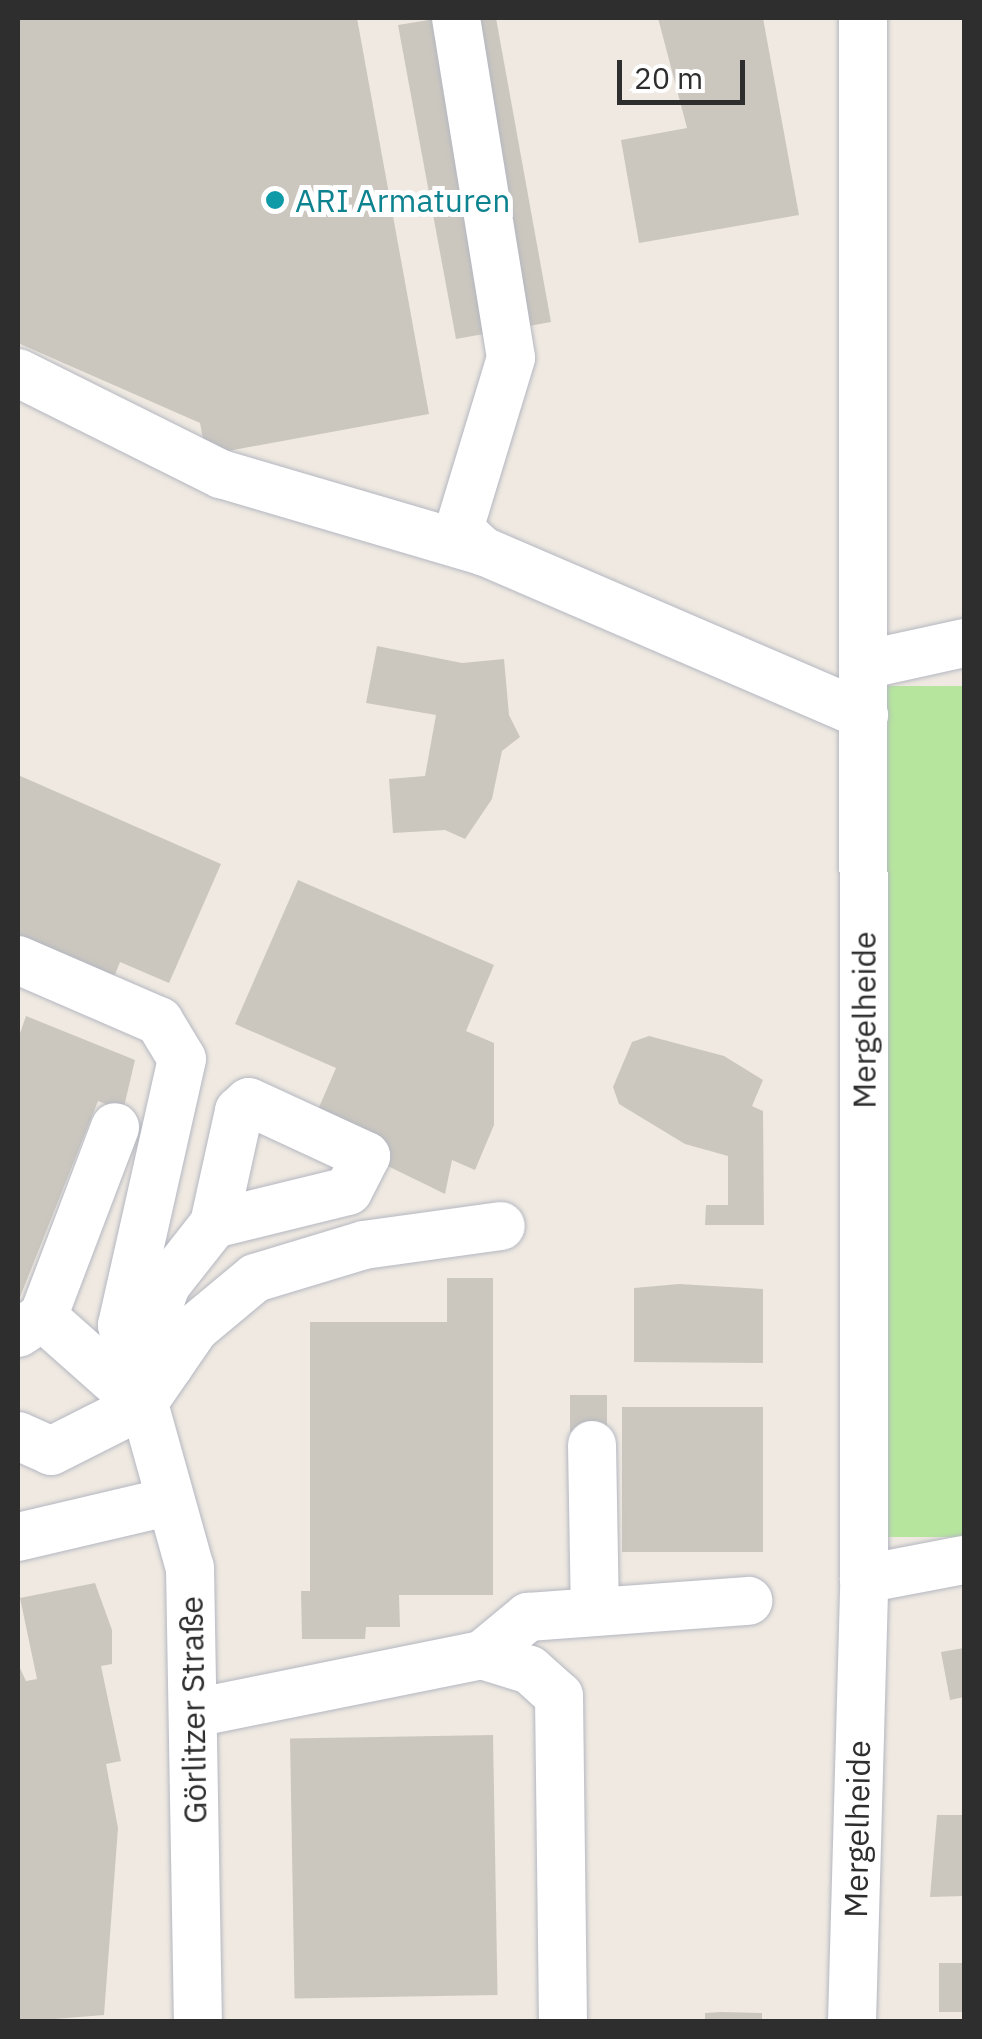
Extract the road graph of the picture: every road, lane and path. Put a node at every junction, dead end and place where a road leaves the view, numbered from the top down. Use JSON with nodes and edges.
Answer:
{"nodes":[{"id":1,"x":456,"y":18,"type":"edge"},
{"id":2,"x":863,"y":18,"type":"edge"},
{"id":3,"x":18,"y":373,"type":"edge"},
{"id":4,"x":483,"y":551,"type":"junction"},
{"id":5,"x":964,"y":643,"type":"edge"},
{"id":6,"x":864,"y":664,"type":"junction"},
{"id":7,"x":864,"y":716,"type":"junction"},
{"id":8,"x":18,"y":960,"type":"edge"},
{"id":9,"x":115,"y":1127,"type":"dead end"},
{"id":10,"x":214,"y":1224,"type":"dead end"},
{"id":11,"x":501,"y":1226,"type":"dead end"},
{"id":12,"x":30,"y":1325,"type":"edge"},
{"id":13,"x":169,"y":1366,"type":"junction"},
{"id":14,"x":142,"y":1405,"type":"junction"},
{"id":15,"x":18,"y":1436,"type":"edge"},
{"id":16,"x":592,"y":1445,"type":"dead end"},
{"id":17,"x":170,"y":1501,"type":"junction"},
{"id":18,"x":18,"y":1537,"type":"edge"},
{"id":19,"x":964,"y":1560,"type":"edge"},
{"id":20,"x":864,"y":1579,"type":"junction"},
{"id":21,"x":748,"y":1601,"type":"dead end"},
{"id":22,"x":595,"y":1612,"type":"junction"},
{"id":23,"x":482,"y":1655,"type":"junction"},
{"id":24,"x":194,"y":1712,"type":"junction"},
{"id":25,"x":198,"y":2022,"type":"edge"},
{"id":26,"x":563,"y":2022,"type":"edge"},
{"id":27,"x":852,"y":2022,"type":"edge"}],
"edges":[{"from":1,"to":4,"type":"street"},
{"from":2,"to":6,"type":"street","name":"Mergelheide"},
{"from":3,"to":4,"type":"street"},
{"from":4,"to":7,"type":"street"},
{"from":5,"to":6,"type":"street"},
{"from":6,"to":7,"type":"street","name":"Mergelheide"},
{"from":7,"to":20,"type":"street","name":"Mergelheide"},
{"from":8,"to":14,"type":"street","name":"Görlitzer Straße"},
{"from":9,"to":12,"type":"street"},
{"from":10,"to":13,"type":"street"},
{"from":11,"to":13,"type":"street"},
{"from":12,"to":14,"type":"street"},
{"from":13,"to":14,"type":"street"},
{"from":14,"to":15,"type":"street"},
{"from":14,"to":17,"type":"street","name":"Görlitzer Straße"},
{"from":16,"to":22,"type":"street"},
{"from":17,"to":18,"type":"street"},
{"from":17,"to":24,"type":"street","name":"Görlitzer Straße"},
{"from":19,"to":20,"type":"street"},
{"from":20,"to":27,"type":"street","name":"Mergelheide"},
{"from":21,"to":22,"type":"street"},
{"from":22,"to":23,"type":"street"},
{"from":23,"to":24,"type":"street"},
{"from":23,"to":26,"type":"street"},
{"from":24,"to":25,"type":"street","name":"Görlitzer Straße"}]}
